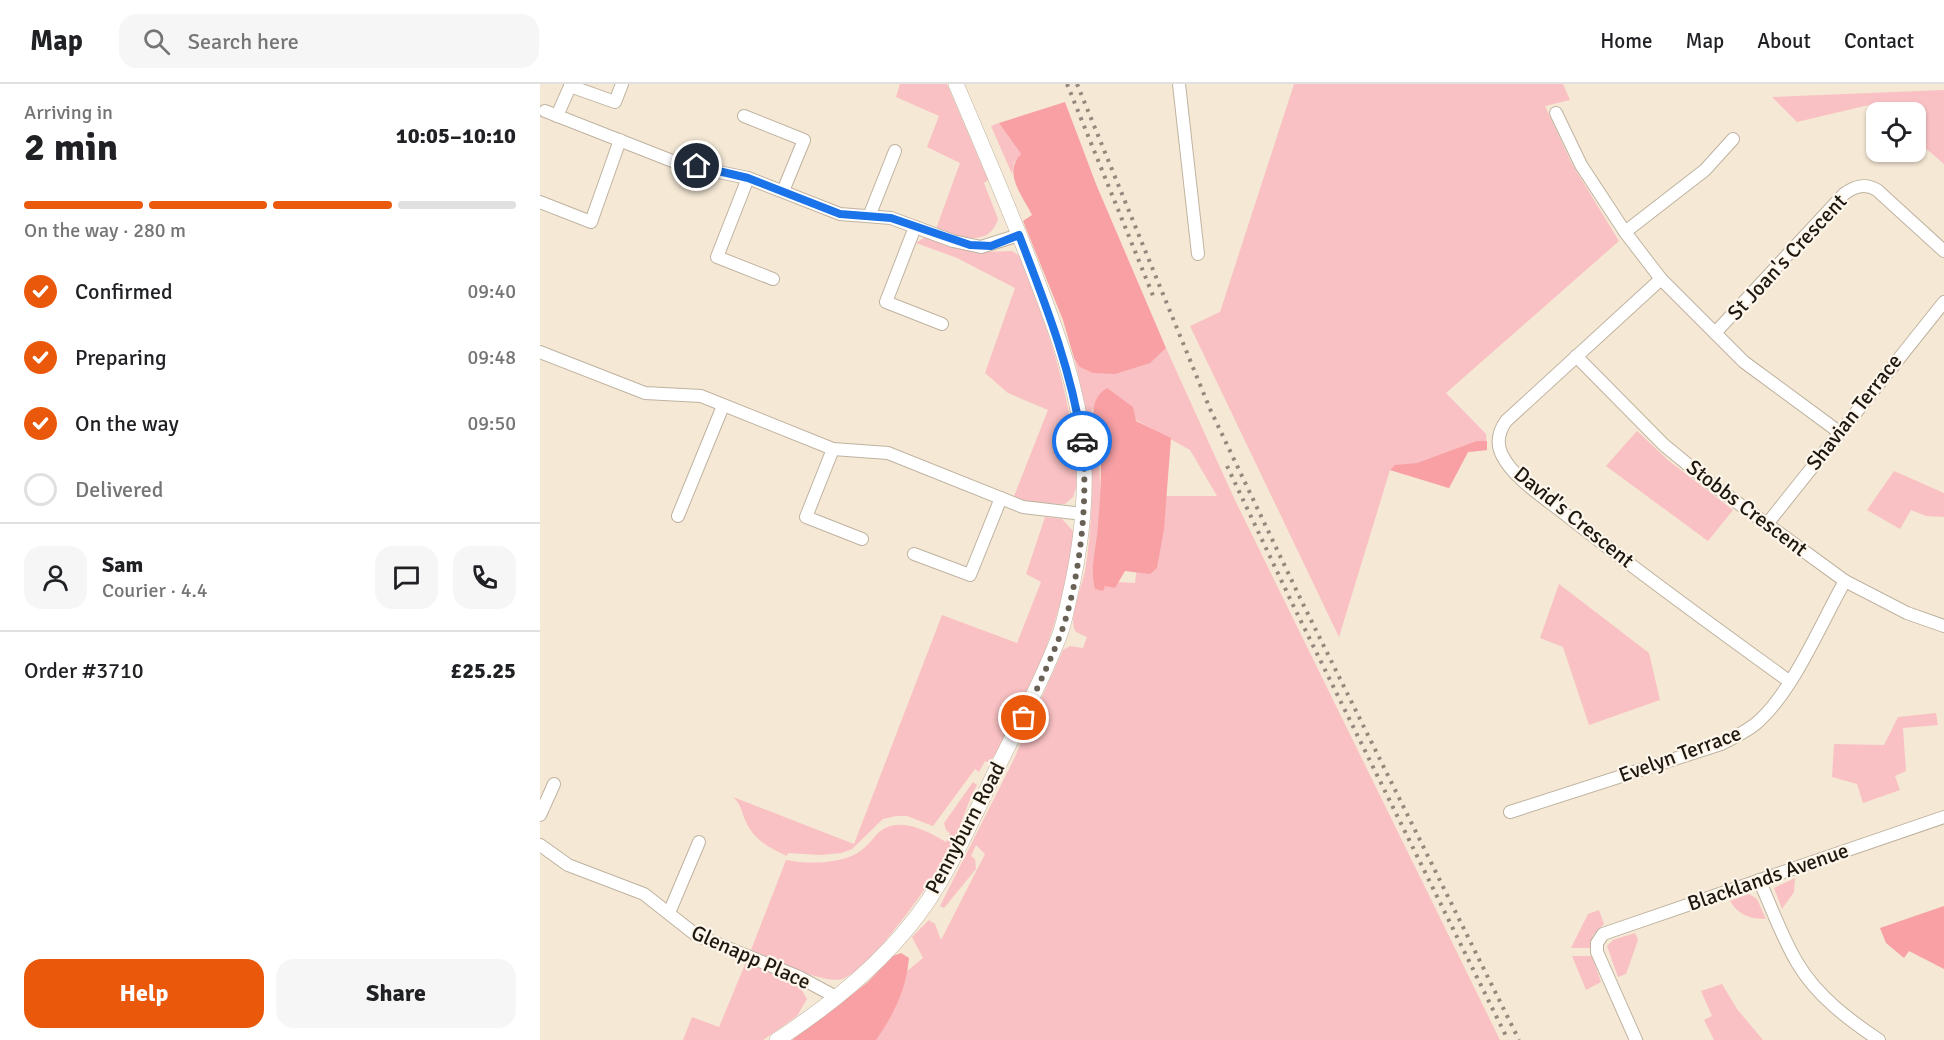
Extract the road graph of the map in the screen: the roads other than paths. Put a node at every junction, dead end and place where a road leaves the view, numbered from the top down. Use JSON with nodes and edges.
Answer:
{"nodes":[{"id":1,"x":622,"y":84,"type":"edge"},
{"id":2,"x":956,"y":84,"type":"edge"},
{"id":3,"x":1179,"y":84,"type":"edge"},
{"id":4,"x":570,"y":85,"type":"edge"},
{"id":5,"x":1556,"y":113,"type":"dead end"},
{"id":6,"x":744,"y":116,"type":"dead end"},
{"id":7,"x":1733,"y":139,"type":"dead end"},
{"id":8,"x":620,"y":140,"type":"junction"},
{"id":9,"x":895,"y":151,"type":"dead end"},
{"id":10,"x":748,"y":178,"type":"junction"},
{"id":11,"x":783,"y":191,"type":"junction"},
{"id":12,"x":540,"y":201,"type":"edge"},
{"id":13,"x":870,"y":214,"type":"junction"},
{"id":14,"x":915,"y":227,"type":"junction"},
{"id":15,"x":1625,"y":232,"type":"junction"},
{"id":16,"x":1019,"y":235,"type":"junction"},
{"id":17,"x":1944,"y":251,"type":"edge"},
{"id":18,"x":1198,"y":254,"type":"dead end"},
{"id":19,"x":773,"y":279,"type":"dead end"},
{"id":20,"x":1661,"y":279,"type":"junction"},
{"id":21,"x":1944,"y":302,"type":"edge"},
{"id":22,"x":942,"y":324,"type":"dead end"},
{"id":23,"x":1715,"y":333,"type":"junction"},
{"id":24,"x":540,"y":352,"type":"edge"},
{"id":25,"x":1576,"y":356,"type":"junction"},
{"id":26,"x":723,"y":406,"type":"junction"},
{"id":27,"x":1839,"y":432,"type":"junction"},
{"id":28,"x":833,"y":449,"type":"junction"},
{"id":29,"x":1001,"y":498,"type":"junction"},
{"id":30,"x":1083,"y":514,"type":"junction"},
{"id":31,"x":678,"y":516,"type":"dead end"},
{"id":32,"x":1767,"y":524,"type":"junction"},
{"id":33,"x":862,"y":539,"type":"dead end"},
{"id":34,"x":914,"y":554,"type":"dead end"},
{"id":35,"x":1845,"y":581,"type":"junction"},
{"id":36,"x":1944,"y":626,"type":"edge"},
{"id":37,"x":1789,"y":681,"type":"junction"},
{"id":38,"x":554,"y":784,"type":"dead end"},
{"id":39,"x":1510,"y":812,"type":"dead end"},
{"id":40,"x":540,"y":815,"type":"edge"},
{"id":41,"x":1944,"y":817,"type":"edge"},
{"id":42,"x":699,"y":842,"type":"dead end"},
{"id":43,"x":540,"y":845,"type":"edge"},
{"id":44,"x":1759,"y":880,"type":"junction"},
{"id":45,"x":669,"y":913,"type":"junction"},
{"id":46,"x":836,"y":997,"type":"junction"},
{"id":47,"x":777,"y":1040,"type":"edge"},
{"id":48,"x":1636,"y":1040,"type":"edge"},
{"id":49,"x":1879,"y":1040,"type":"edge"}],
"edges":[{"from":1,"to":4,"type":"street"},
{"from":2,"to":16,"type":"street","name":"Pennyburn Road"},
{"from":3,"to":18,"type":"street"},
{"from":4,"to":8,"type":"street"},
{"from":5,"to":15,"type":"street"},
{"from":6,"to":11,"type":"street"},
{"from":7,"to":15,"type":"street"},
{"from":8,"to":10,"type":"street"},
{"from":8,"to":12,"type":"street"},
{"from":9,"to":13,"type":"street"},
{"from":10,"to":11,"type":"street"},
{"from":10,"to":19,"type":"street"},
{"from":11,"to":13,"type":"street"},
{"from":13,"to":14,"type":"street"},
{"from":14,"to":16,"type":"street"},
{"from":14,"to":22,"type":"street"},
{"from":15,"to":20,"type":"street"},
{"from":16,"to":30,"type":"street","name":"Pennyburn Road"},
{"from":17,"to":23,"type":"street","name":"St Joan's Crescent"},
{"from":20,"to":23,"type":"street"},
{"from":20,"to":25,"type":"street","name":"David's Crescent"},
{"from":21,"to":27,"type":"street","name":"Shavian Terrace"},
{"from":23,"to":27,"type":"street"},
{"from":24,"to":26,"type":"street"},
{"from":25,"to":32,"type":"street","name":"Stobbs Crescent"},
{"from":25,"to":37,"type":"street","name":"David's Crescent"},
{"from":26,"to":28,"type":"street"},
{"from":26,"to":31,"type":"street"},
{"from":27,"to":32,"type":"street","name":"Shavian Terrace"},
{"from":28,"to":29,"type":"street"},
{"from":28,"to":33,"type":"street"},
{"from":29,"to":30,"type":"street"},
{"from":29,"to":34,"type":"street"},
{"from":30,"to":46,"type":"street","name":"Pennyburn Road"},
{"from":32,"to":35,"type":"street","name":"Stobbs Crescent"},
{"from":35,"to":36,"type":"street","name":"Stobbs Crescent"},
{"from":35,"to":37,"type":"street","name":"Evelyn Terrace"},
{"from":37,"to":39,"type":"street","name":"Evelyn Terrace"},
{"from":38,"to":40,"type":"street"},
{"from":41,"to":44,"type":"street","name":"Blacklands Avenue"},
{"from":42,"to":45,"type":"street","name":"Glenapp Place"},
{"from":43,"to":45,"type":"street","name":"Glenapp Place"},
{"from":44,"to":48,"type":"street","name":"Blacklands Avenue"},
{"from":44,"to":49,"type":"street"},
{"from":45,"to":46,"type":"street","name":"Glenapp Place"},
{"from":46,"to":47,"type":"street","name":"Pennyburn Road"}]}
